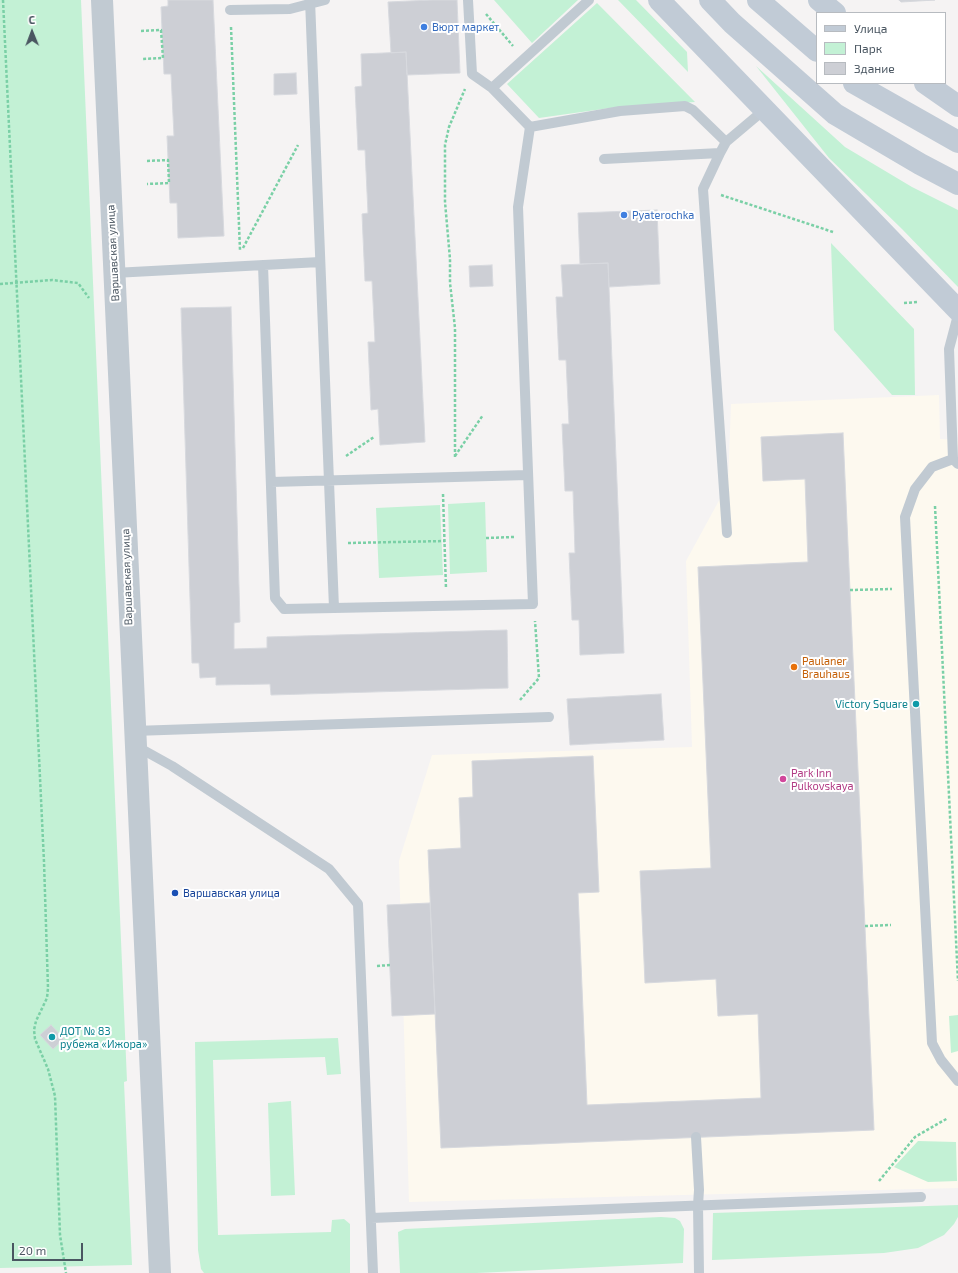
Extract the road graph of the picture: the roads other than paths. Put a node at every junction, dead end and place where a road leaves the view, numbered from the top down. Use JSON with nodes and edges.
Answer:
{"nodes":[{"id":1,"x":102,"y":0,"type":"edge"},
{"id":2,"x":325,"y":0,"type":"edge"},
{"id":3,"x":468,"y":0,"type":"edge"},
{"id":4,"x":589,"y":0,"type":"edge"},
{"id":5,"x":659,"y":0,"type":"edge"},
{"id":6,"x":710,"y":0,"type":"edge"},
{"id":7,"x":758,"y":0,"type":"edge"},
{"id":8,"x":819,"y":0,"type":"edge"},
{"id":9,"x":310,"y":2,"type":"edge"},
{"id":10,"x":230,"y":10,"type":"road end"},
{"id":11,"x":834,"y":12,"type":"edge"},
{"id":12,"x":816,"y":50,"type":"edge"},
{"id":13,"x":856,"y":84,"type":"edge"},
{"id":14,"x":926,"y":84,"type":"edge"},
{"id":15,"x":492,"y":88,"type":"junction"},
{"id":16,"x":958,"y":106,"type":"edge"},
{"id":17,"x":764,"y":110,"type":"junction"},
{"id":18,"x":530,"y":126,"type":"junction"},
{"id":19,"x":726,"y":142,"type":"junction"},
{"id":20,"x":958,"y":142,"type":"edge"},
{"id":21,"x":720,"y":153,"type":"junction"},
{"id":22,"x":604,"y":159,"type":"dead end"},
{"id":23,"x":958,"y":184,"type":"edge"},
{"id":24,"x":320,"y":262,"type":"junction"},
{"id":25,"x":263,"y":265,"type":"junction"},
{"id":26,"x":114,"y":273,"type":"junction"},
{"id":27,"x":958,"y":310,"type":"edge"},
{"id":28,"x":958,"y":315,"type":"edge"},
{"id":29,"x":956,"y":462,"type":"edge"},
{"id":30,"x":528,"y":475,"type":"junction"},
{"id":31,"x":329,"y":480,"type":"junction"},
{"id":32,"x":271,"y":482,"type":"junction"},
{"id":33,"x":727,"y":533,"type":"dead end"},
{"id":34,"x":334,"y":608,"type":"junction"},
{"id":35,"x":549,"y":717,"type":"dead end"},
{"id":36,"x":134,"y":738,"type":"junction"},
{"id":37,"x":958,"y":1081,"type":"edge"},
{"id":38,"x":696,"y":1137,"type":"dead end"},
{"id":39,"x":921,"y":1197,"type":"dead end"},
{"id":40,"x":698,"y":1205,"type":"junction"},
{"id":41,"x":371,"y":1218,"type":"junction"},
{"id":42,"x":160,"y":1273,"type":"edge"},
{"id":43,"x":373,"y":1273,"type":"edge"},
{"id":44,"x":699,"y":1273,"type":"edge"}],
"edges":[{"from":1,"to":26,"type":"street","name":"Варшавская улица"},
{"from":2,"to":9,"type":"lane"},
{"from":3,"to":15,"type":"lane"},
{"from":4,"to":15,"type":"lane"},
{"from":5,"to":17,"type":"main road"},
{"from":6,"to":23,"type":"main road"},
{"from":7,"to":12,"type":"main road"},
{"from":8,"to":11,"type":"main road"},
{"from":9,"to":10,"type":"lane"},
{"from":9,"to":24,"type":"lane"},
{"from":13,"to":20,"type":"main road"},
{"from":14,"to":16,"type":"main road"},
{"from":15,"to":18,"type":"lane"},
{"from":17,"to":19,"type":"lane"},
{"from":17,"to":27,"type":"main road"},
{"from":18,"to":19,"type":"lane"},
{"from":18,"to":30,"type":"lane"},
{"from":19,"to":21,"type":"lane"},
{"from":21,"to":22,"type":"lane"},
{"from":21,"to":33,"type":"lane"},
{"from":24,"to":25,"type":"lane"},
{"from":24,"to":31,"type":"lane"},
{"from":25,"to":26,"type":"lane"},
{"from":25,"to":32,"type":"lane"},
{"from":26,"to":36,"type":"street","name":"Варшавская улица"},
{"from":28,"to":29,"type":"lane"},
{"from":29,"to":37,"type":"lane"},
{"from":30,"to":31,"type":"lane"},
{"from":30,"to":34,"type":"lane"},
{"from":31,"to":32,"type":"lane"},
{"from":31,"to":34,"type":"lane"},
{"from":32,"to":34,"type":"lane"},
{"from":35,"to":36,"type":"lane"},
{"from":36,"to":41,"type":"lane"},
{"from":36,"to":42,"type":"street","name":"Варшавская улица"},
{"from":38,"to":40,"type":"lane"},
{"from":39,"to":40,"type":"lane"},
{"from":40,"to":41,"type":"lane"},
{"from":40,"to":44,"type":"lane"},
{"from":41,"to":43,"type":"lane"}]}
